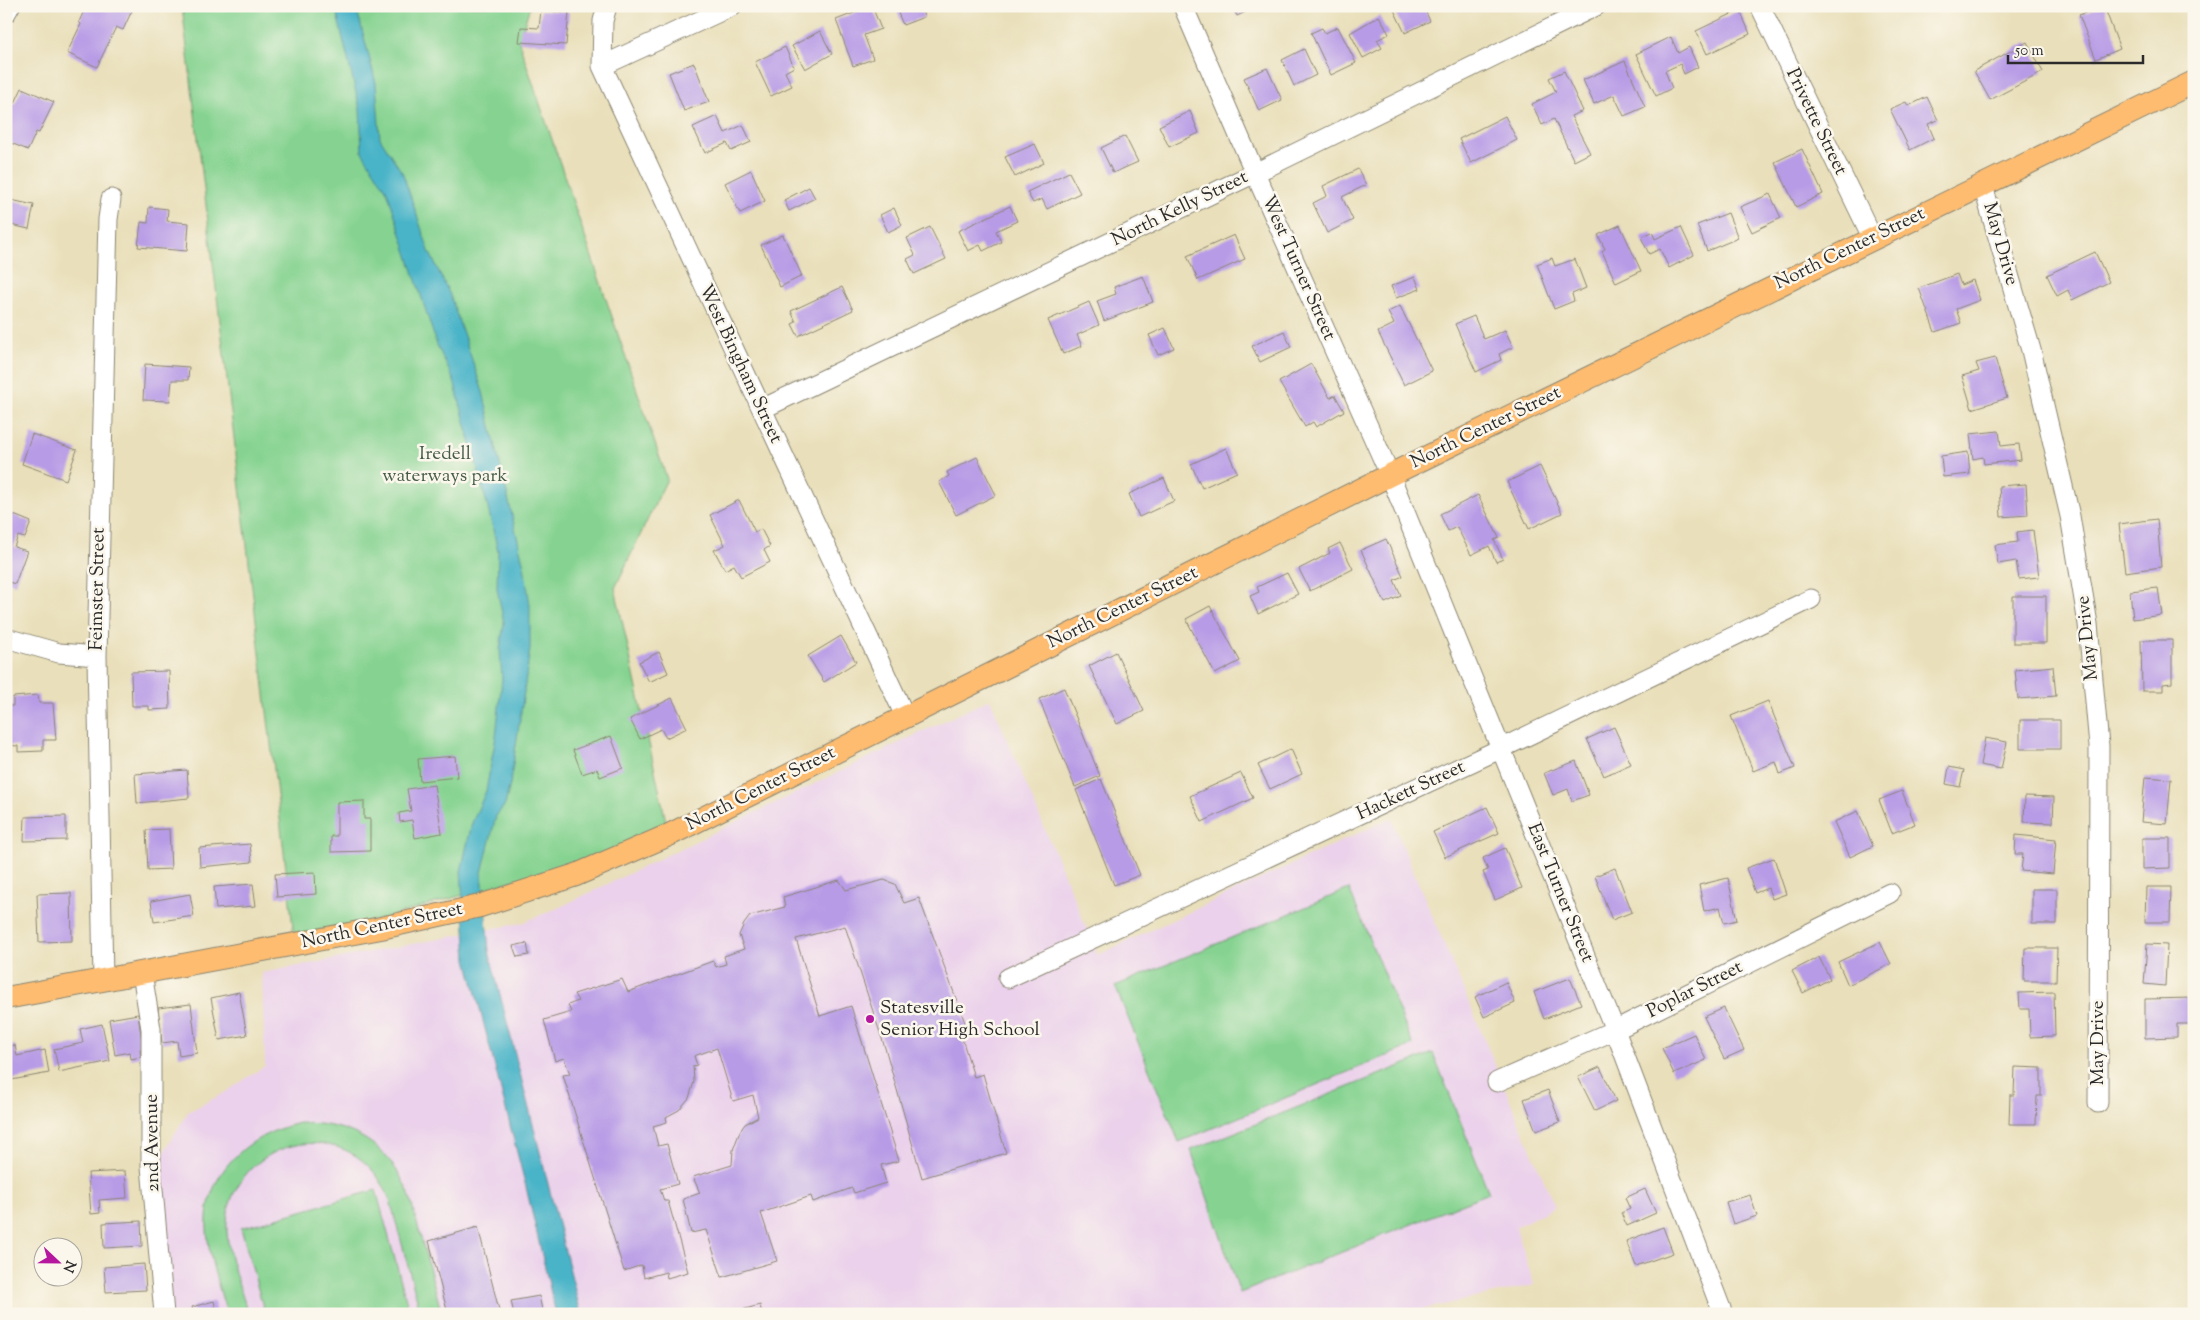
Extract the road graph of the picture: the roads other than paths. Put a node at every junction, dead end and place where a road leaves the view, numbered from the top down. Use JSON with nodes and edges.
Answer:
{"nodes":[{"id":1,"x":10,"y":6,"type":"edge"},
{"id":2,"x":607,"y":6,"type":"edge"},
{"id":3,"x":732,"y":6,"type":"edge"},
{"id":4,"x":1183,"y":6,"type":"edge"},
{"id":5,"x":1596,"y":6,"type":"edge"},
{"id":6,"x":1760,"y":6,"type":"edge"},
{"id":7,"x":6,"y":13,"type":"edge"},
{"id":8,"x":602,"y":66,"type":"junction"},
{"id":9,"x":2194,"y":82,"type":"edge"},
{"id":10,"x":1255,"y":173,"type":"junction"},
{"id":11,"x":1983,"y":186,"type":"junction"},
{"id":12,"x":111,"y":199,"type":"dead end"},
{"id":13,"x":1872,"y":237,"type":"junction"},
{"id":14,"x":762,"y":410,"type":"junction"},
{"id":15,"x":1390,"y":475,"type":"junction"},
{"id":16,"x":1812,"y":598,"type":"dead end"},
{"id":17,"x":6,"y":638,"type":"edge"},
{"id":18,"x":97,"y":656,"type":"junction"},
{"id":19,"x":905,"y":716,"type":"junction"},
{"id":20,"x":1502,"y":748,"type":"junction"},
{"id":21,"x":1890,"y":893,"type":"dead end"},
{"id":22,"x":142,"y":972,"type":"junction"},
{"id":23,"x":1008,"y":978,"type":"dead end"},
{"id":24,"x":102,"y":980,"type":"junction"},
{"id":25,"x":6,"y":998,"type":"edge"},
{"id":26,"x":1615,"y":1030,"type":"junction"},
{"id":27,"x":1497,"y":1082,"type":"dead end"},
{"id":28,"x":2098,"y":1103,"type":"dead end"},
{"id":29,"x":164,"y":1314,"type":"edge"},
{"id":30,"x":1723,"y":1314,"type":"edge"}],
"edges":[{"from":1,"to":7,"type":"street"},
{"from":2,"to":8,"type":"street","name":"West Bingham Street"},
{"from":3,"to":8,"type":"street"},
{"from":4,"to":10,"type":"street","name":"West Turner Street"},
{"from":5,"to":10,"type":"street","name":"North Kelly Street"},
{"from":6,"to":13,"type":"street","name":"Privette Street"},
{"from":8,"to":14,"type":"street","name":"West Bingham Street"},
{"from":9,"to":11,"type":"main road","name":"North Center Street"},
{"from":10,"to":14,"type":"street","name":"North Kelly Street"},
{"from":10,"to":15,"type":"street","name":"West Turner Street"},
{"from":11,"to":13,"type":"main road","name":"North Center Street"},
{"from":11,"to":28,"type":"street","name":"May Drive"},
{"from":12,"to":18,"type":"street","name":"Feimster Street"},
{"from":13,"to":15,"type":"main road","name":"North Center Street"},
{"from":14,"to":19,"type":"street","name":"West Bingham Street"},
{"from":15,"to":19,"type":"main road","name":"North Center Street"},
{"from":15,"to":20,"type":"street","name":"East Turner Street"},
{"from":16,"to":20,"type":"street","name":"Hackett Street"},
{"from":17,"to":18,"type":"street"},
{"from":18,"to":24,"type":"street","name":"Feimster Street"},
{"from":19,"to":22,"type":"main road","name":"North Center Street"},
{"from":20,"to":23,"type":"street","name":"Hackett Street"},
{"from":20,"to":26,"type":"street","name":"East Turner Street"},
{"from":21,"to":26,"type":"street","name":"Poplar Street"},
{"from":22,"to":24,"type":"main road","name":"North Center Street"},
{"from":22,"to":29,"type":"street","name":"2nd Avenue"},
{"from":24,"to":25,"type":"main road","name":"North Center Street"},
{"from":26,"to":27,"type":"street","name":"Poplar Street"},
{"from":26,"to":30,"type":"street","name":"East Turner Street"}]}
